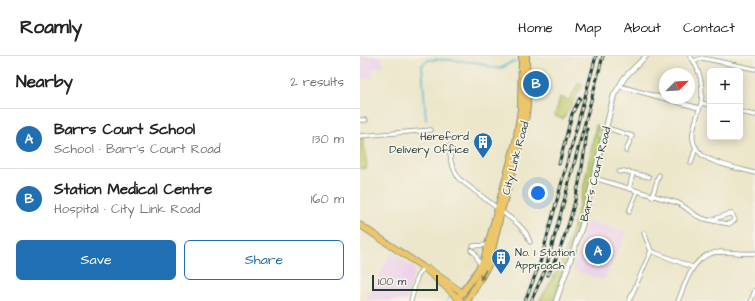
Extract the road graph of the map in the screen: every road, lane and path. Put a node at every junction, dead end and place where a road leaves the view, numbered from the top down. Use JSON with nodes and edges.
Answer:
{"nodes":[{"id":1,"x":522,"y":56,"type":"edge"},
{"id":2,"x":526,"y":56,"type":"edge"},
{"id":3,"x":646,"y":56,"type":"edge"},
{"id":4,"x":690,"y":56,"type":"edge"},
{"id":5,"x":694,"y":61,"type":"junction"},
{"id":6,"x":755,"y":69,"type":"edge"},
{"id":7,"x":619,"y":86,"type":"junction"},
{"id":8,"x":701,"y":103,"type":"junction"},
{"id":9,"x":707,"y":104,"type":"edge"},
{"id":10,"x":699,"y":108,"type":"junction"},
{"id":11,"x":743,"y":113,"type":"edge"},
{"id":12,"x":755,"y":115,"type":"edge"},
{"id":13,"x":360,"y":120,"type":"edge"},
{"id":14,"x":366,"y":120,"type":"dead end"},
{"id":15,"x":607,"y":128,"type":"junction"},
{"id":16,"x":431,"y":130,"type":"dead end"},
{"id":17,"x":360,"y":136,"type":"edge"},
{"id":18,"x":449,"y":146,"type":"dead end"},
{"id":19,"x":696,"y":147,"type":"junction"},
{"id":20,"x":626,"y":151,"type":"dead end"},
{"id":21,"x":691,"y":163,"type":"dead end"},
{"id":22,"x":619,"y":172,"type":"dead end"},
{"id":23,"x":633,"y":173,"type":"junction"},
{"id":24,"x":755,"y":173,"type":"edge"},
{"id":25,"x":659,"y":175,"type":"dead end"},
{"id":26,"x":594,"y":178,"type":"junction"},
{"id":27,"x":649,"y":178,"type":"dead end"},
{"id":28,"x":629,"y":189,"type":"junction"},
{"id":29,"x":637,"y":192,"type":"junction"},
{"id":30,"x":652,"y":196,"type":"junction"},
{"id":31,"x":499,"y":209,"type":"junction"},
{"id":32,"x":629,"y":212,"type":"dead end"},
{"id":33,"x":711,"y":220,"type":"junction"},
{"id":34,"x":360,"y":225,"type":"edge"},
{"id":35,"x":644,"y":233,"type":"dead end"},
{"id":36,"x":530,"y":242,"type":"dead end"},
{"id":37,"x":488,"y":244,"type":"junction"},
{"id":38,"x":651,"y":251,"type":"junction"},
{"id":39,"x":755,"y":253,"type":"edge"},
{"id":40,"x":480,"y":266,"type":"junction"},
{"id":41,"x":423,"y":267,"type":"junction"},
{"id":42,"x":692,"y":267,"type":"junction"},
{"id":43,"x":755,"y":290,"type":"edge"},
{"id":44,"x":463,"y":293,"type":"junction"},
{"id":45,"x":754,"y":296,"type":"edge"},
{"id":46,"x":460,"y":300,"type":"edge"},
{"id":47,"x":469,"y":300,"type":"edge"},
{"id":48,"x":411,"y":301,"type":"edge"},
{"id":49,"x":556,"y":301,"type":"edge"},
{"id":50,"x":629,"y":301,"type":"edge"},
{"id":51,"x":678,"y":301,"type":"edge"},
{"id":52,"x":751,"y":301,"type":"edge"}],
"edges":[{"from":1,"to":31,"type":"highway","name":"City Link Road"},
{"from":2,"to":31,"type":"highway","name":"City Link Road"},
{"from":3,"to":7,"type":"street","name":"Barr's Court Road"},
{"from":4,"to":5,"type":"street"},
{"from":5,"to":6,"type":"street"},
{"from":5,"to":8,"type":"street"},
{"from":7,"to":10,"type":"street"},
{"from":7,"to":15,"type":"street","name":"Barr's Court Road"},
{"from":8,"to":9,"type":"street"},
{"from":8,"to":10,"type":"street"},
{"from":10,"to":19,"type":"street"},
{"from":11,"to":12,"type":"street"},
{"from":13,"to":14,"type":"street"},
{"from":15,"to":20,"type":"street"},
{"from":15,"to":26,"type":"street","name":"Barr's Court Road"},
{"from":16,"to":17,"type":"street"},
{"from":18,"to":31,"type":"street"},
{"from":19,"to":21,"type":"street"},
{"from":19,"to":24,"type":"street"},
{"from":22,"to":23,"type":"street"},
{"from":23,"to":27,"type":"street"},
{"from":23,"to":28,"type":"street"},
{"from":25,"to":30,"type":"street"},
{"from":26,"to":28,"type":"street"},
{"from":26,"to":49,"type":"street","name":"Barr's Court Road"},
{"from":28,"to":29,"type":"street"},
{"from":29,"to":30,"type":"street"},
{"from":29,"to":32,"type":"street"},
{"from":30,"to":33,"type":"street"},
{"from":31,"to":36,"type":"street"},
{"from":31,"to":37,"type":"highway"},
{"from":31,"to":47,"type":"highway","one_way":true},
{"from":33,"to":33,"type":"street"},
{"from":34,"to":41,"type":"main road"},
{"from":35,"to":38,"type":"street"},
{"from":37,"to":40,"type":"highway"},
{"from":37,"to":40,"type":"street"},
{"from":38,"to":42,"type":"street"},
{"from":38,"to":50,"type":"street"},
{"from":39,"to":42,"type":"street"},
{"from":40,"to":44,"type":"highway"},
{"from":41,"to":44,"type":"main road"},
{"from":41,"to":46,"type":"main road"},
{"from":41,"to":48,"type":"street"},
{"from":42,"to":51,"type":"street"},
{"from":43,"to":45,"type":"street"},
{"from":44,"to":46,"type":"highway"},
{"from":44,"to":47,"type":"highway"},
{"from":45,"to":52,"type":"street"}]}
